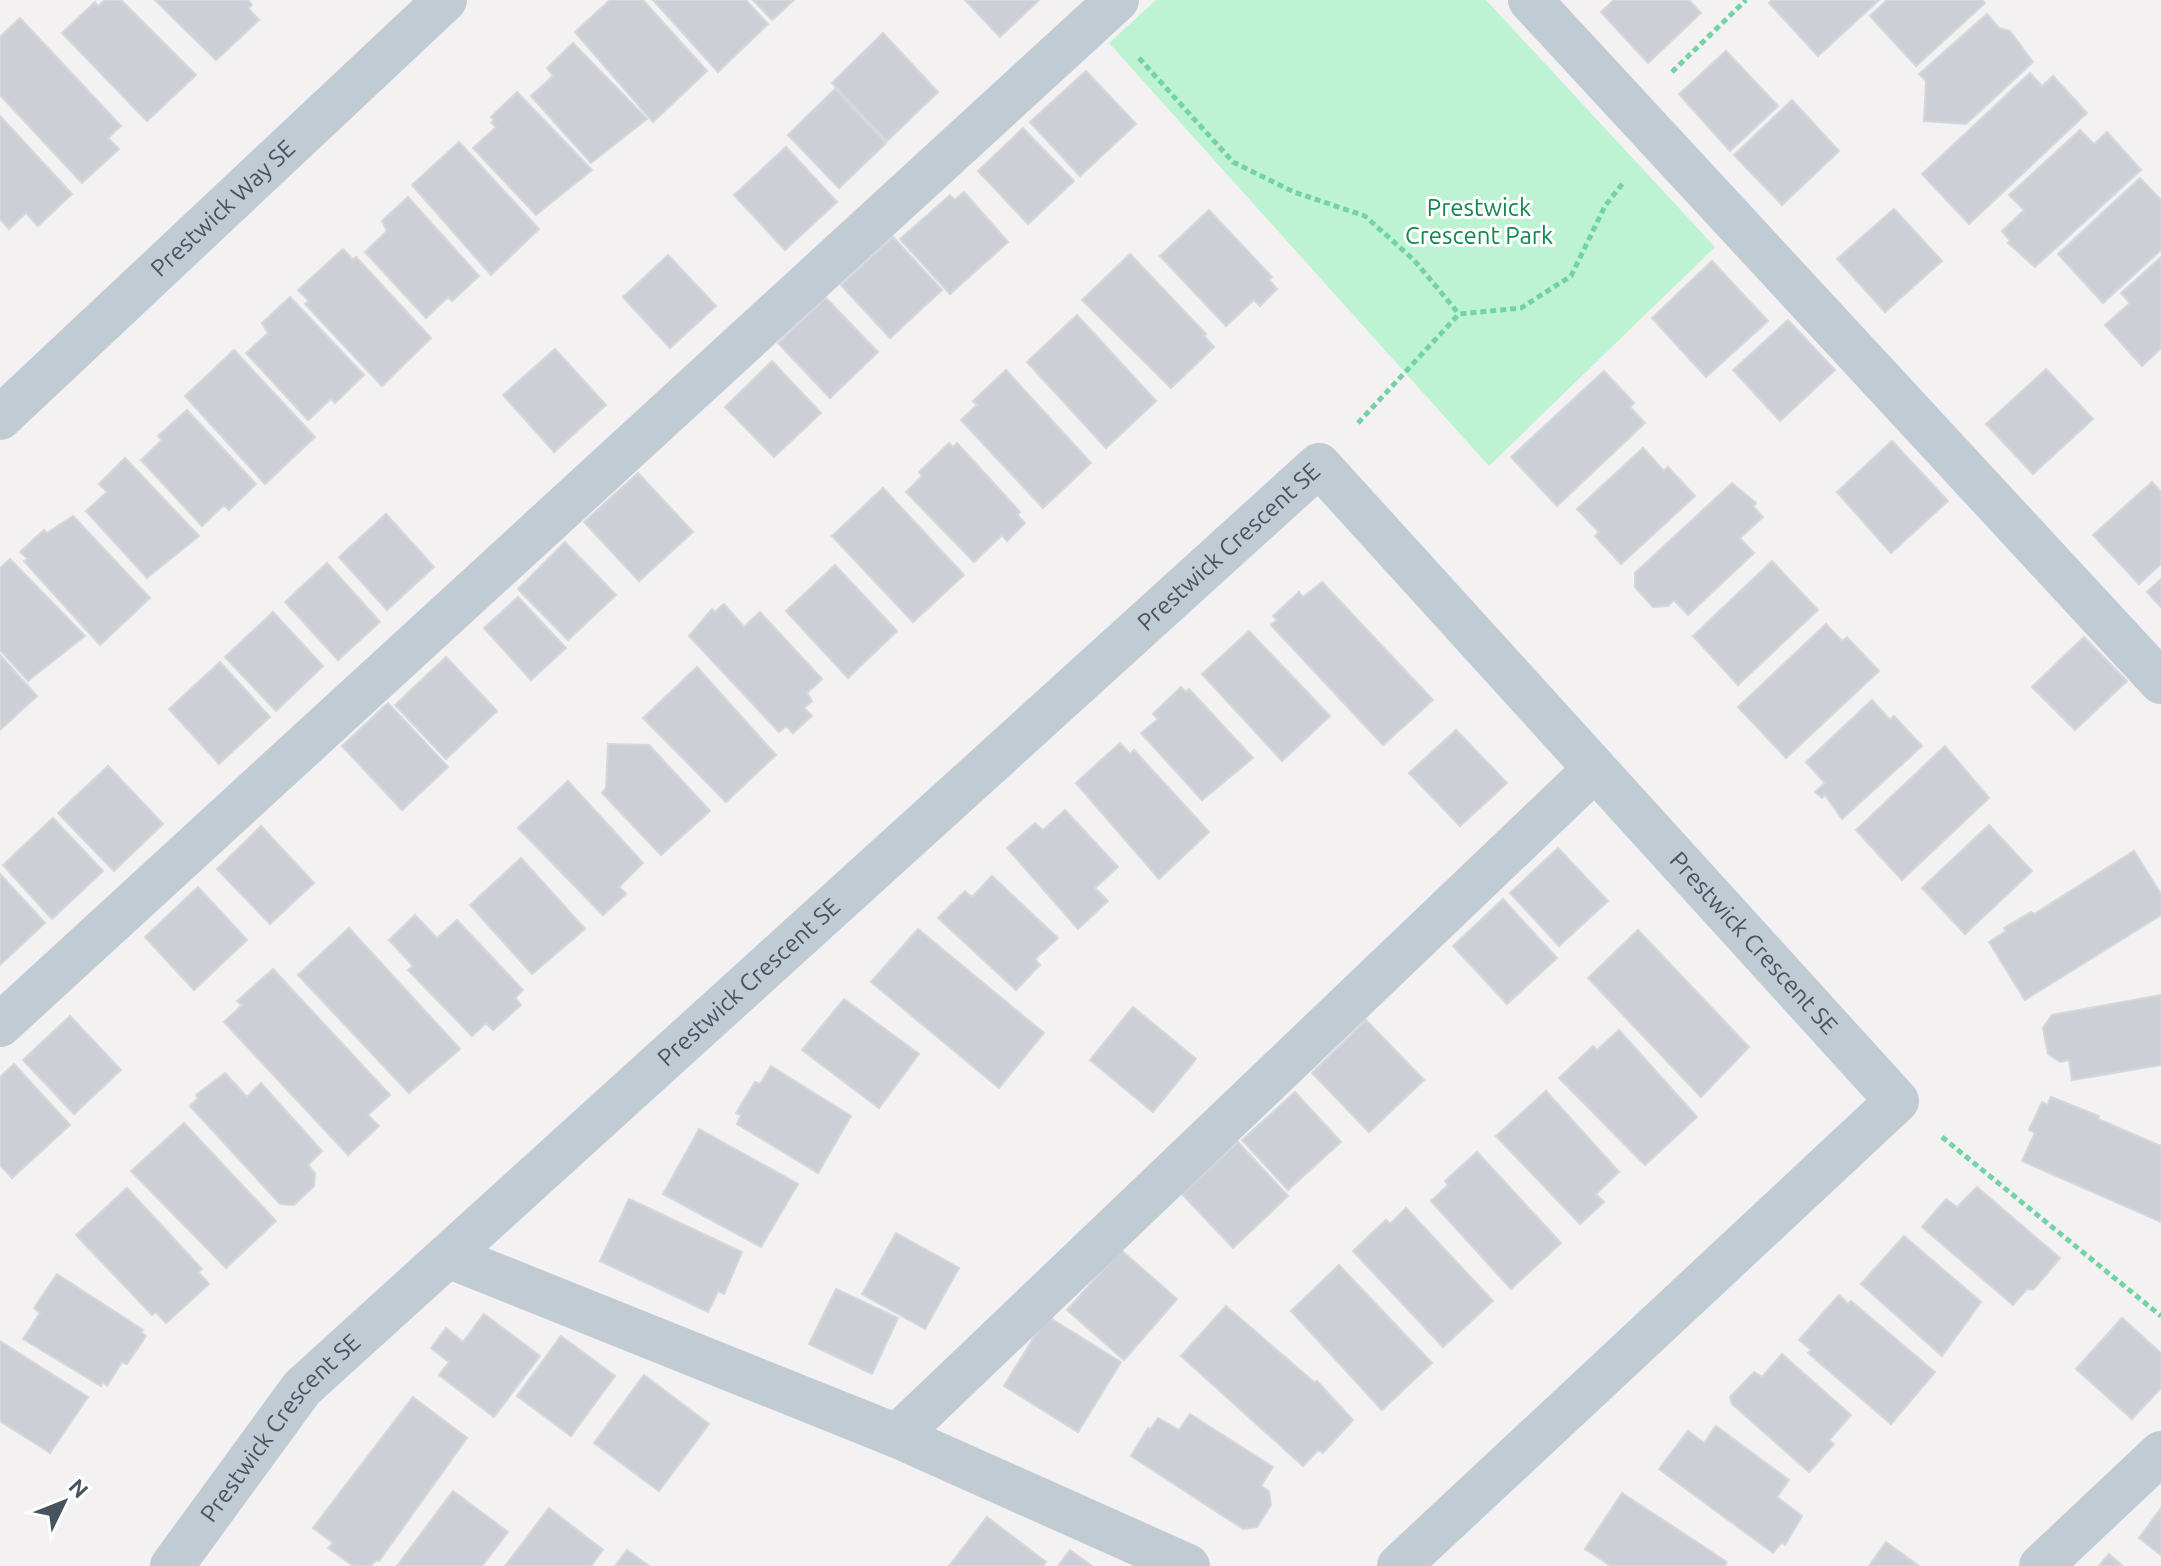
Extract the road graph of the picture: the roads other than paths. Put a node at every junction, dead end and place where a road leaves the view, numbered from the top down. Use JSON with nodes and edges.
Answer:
{"nodes":[{"id":1,"x":445,"y":0,"type":"edge"},
{"id":2,"x":1530,"y":0,"type":"edge"},
{"id":3,"x":1108,"y":8,"type":"edge"},
{"id":4,"x":0,"y":418,"type":"edge"},
{"id":5,"x":2161,"y":682,"type":"edge"},
{"id":6,"x":1595,"y":769,"type":"junction"},
{"id":7,"x":0,"y":1025,"type":"edge"},
{"id":8,"x":448,"y":1256,"type":"junction"},
{"id":9,"x":897,"y":1436,"type":"junction"},
{"id":10,"x":2161,"y":1453,"type":"edge"},
{"id":11,"x":172,"y":1566,"type":"edge"},
{"id":12,"x":1188,"y":1566,"type":"edge"},
{"id":13,"x":1399,"y":1566,"type":"edge"},
{"id":14,"x":2041,"y":1566,"type":"edge"}],
"edges":[{"from":1,"to":4,"type":"street","name":"Prestwick Way SE"},
{"from":2,"to":5,"type":"street"},
{"from":3,"to":7,"type":"street"},
{"from":6,"to":8,"type":"street","name":"Prestwick Crescent SE"},
{"from":6,"to":9,"type":"street"},
{"from":6,"to":13,"type":"street","name":"Prestwick Crescent SE"},
{"from":8,"to":9,"type":"street"},
{"from":8,"to":11,"type":"street","name":"Prestwick Crescent SE"},
{"from":9,"to":12,"type":"street"},
{"from":10,"to":14,"type":"street"}]}
